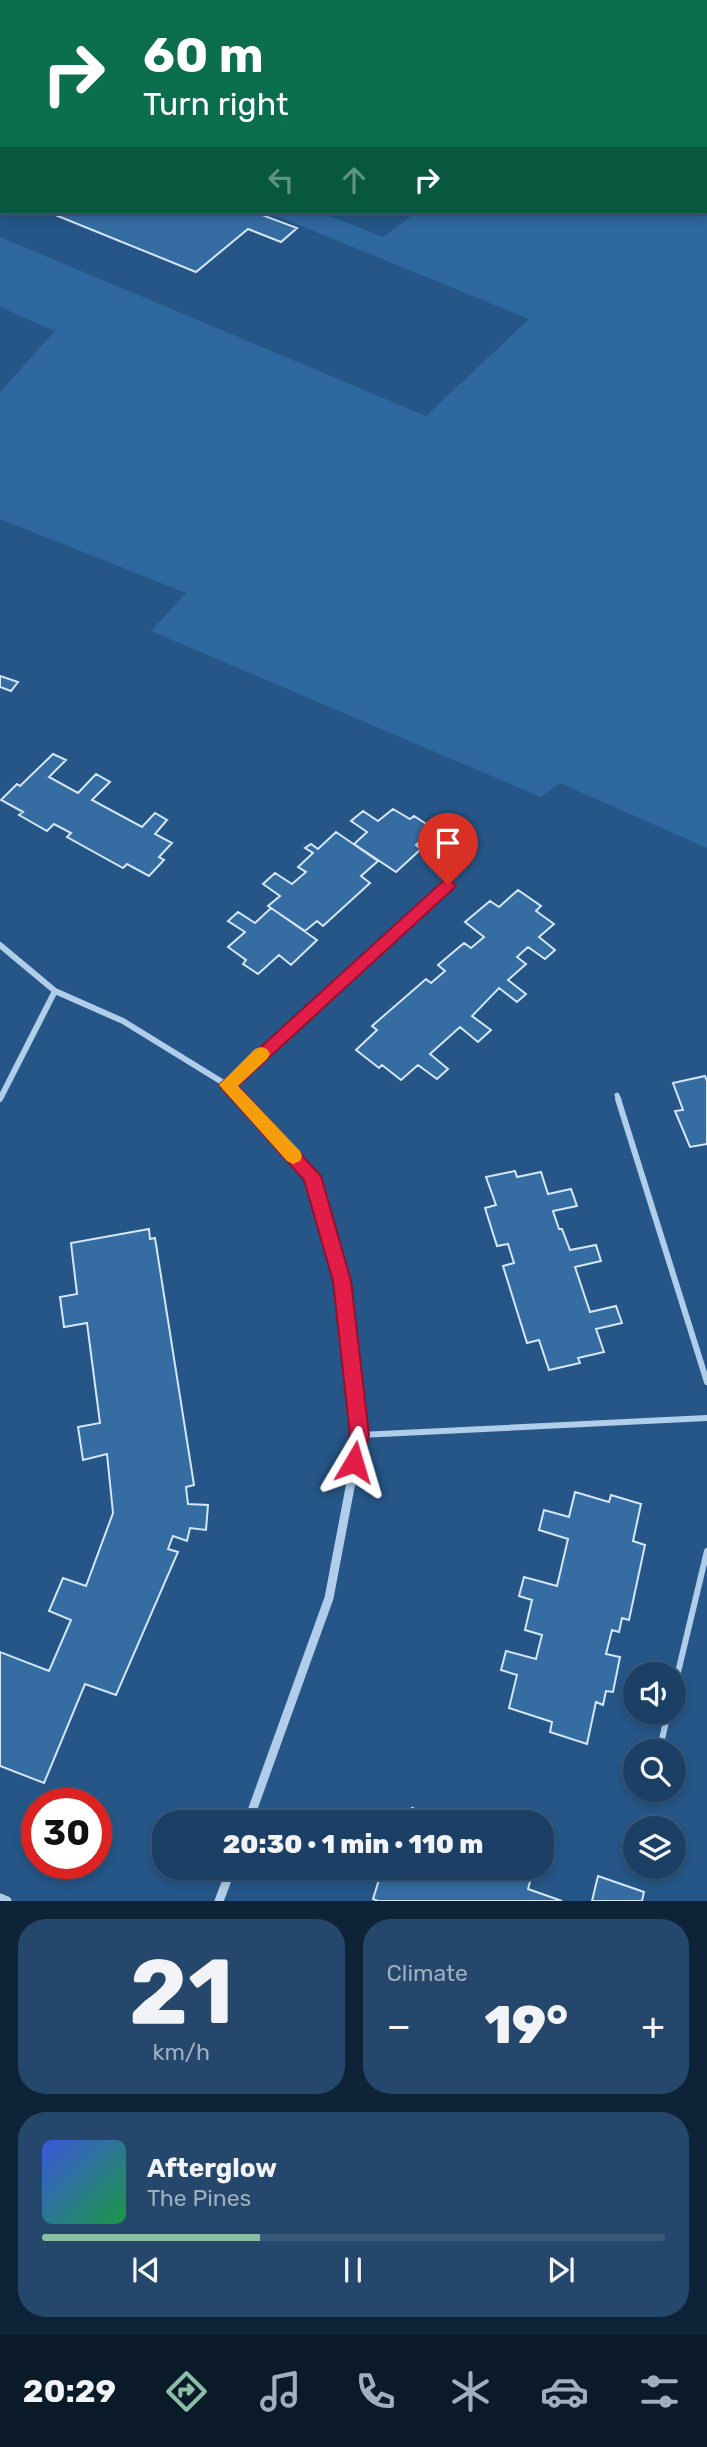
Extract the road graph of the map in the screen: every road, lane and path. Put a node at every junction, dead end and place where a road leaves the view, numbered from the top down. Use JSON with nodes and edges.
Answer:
{"nodes":[{"id":1,"x":448,"y":885,"type":"dead end"},
{"id":2,"x":0,"y":945,"type":"edge"},
{"id":3,"x":55,"y":991,"type":"junction"},
{"id":4,"x":227,"y":1085,"type":"junction"},
{"id":5,"x":617,"y":1096,"type":"dead end"},
{"id":6,"x":0,"y":1099,"type":"edge"},
{"id":7,"x":707,"y":1382,"type":"edge"},
{"id":8,"x":707,"y":1418,"type":"edge"},
{"id":9,"x":360,"y":1435,"type":"junction"},
{"id":10,"x":707,"y":1551,"type":"edge"},
{"id":11,"x":680,"y":1662,"type":"edge"},
{"id":12,"x":252,"y":1810,"type":"edge"},
{"id":13,"x":227,"y":1880,"type":"edge"},
{"id":14,"x":0,"y":1898,"type":"edge"},
{"id":15,"x":7,"y":1901,"type":"edge"},
{"id":16,"x":219,"y":1901,"type":"edge"}],
"edges":[{"from":1,"to":4,"type":"lane"},
{"from":2,"to":3,"type":"street"},
{"from":3,"to":4,"type":"street"},
{"from":3,"to":6,"type":"street"},
{"from":4,"to":9,"type":"street"},
{"from":5,"to":7,"type":"lane"},
{"from":8,"to":9,"type":"lane"},
{"from":9,"to":12,"type":"street"},
{"from":10,"to":11,"type":"lane"},
{"from":13,"to":16,"type":"street"},
{"from":14,"to":15,"type":"street"}]}
